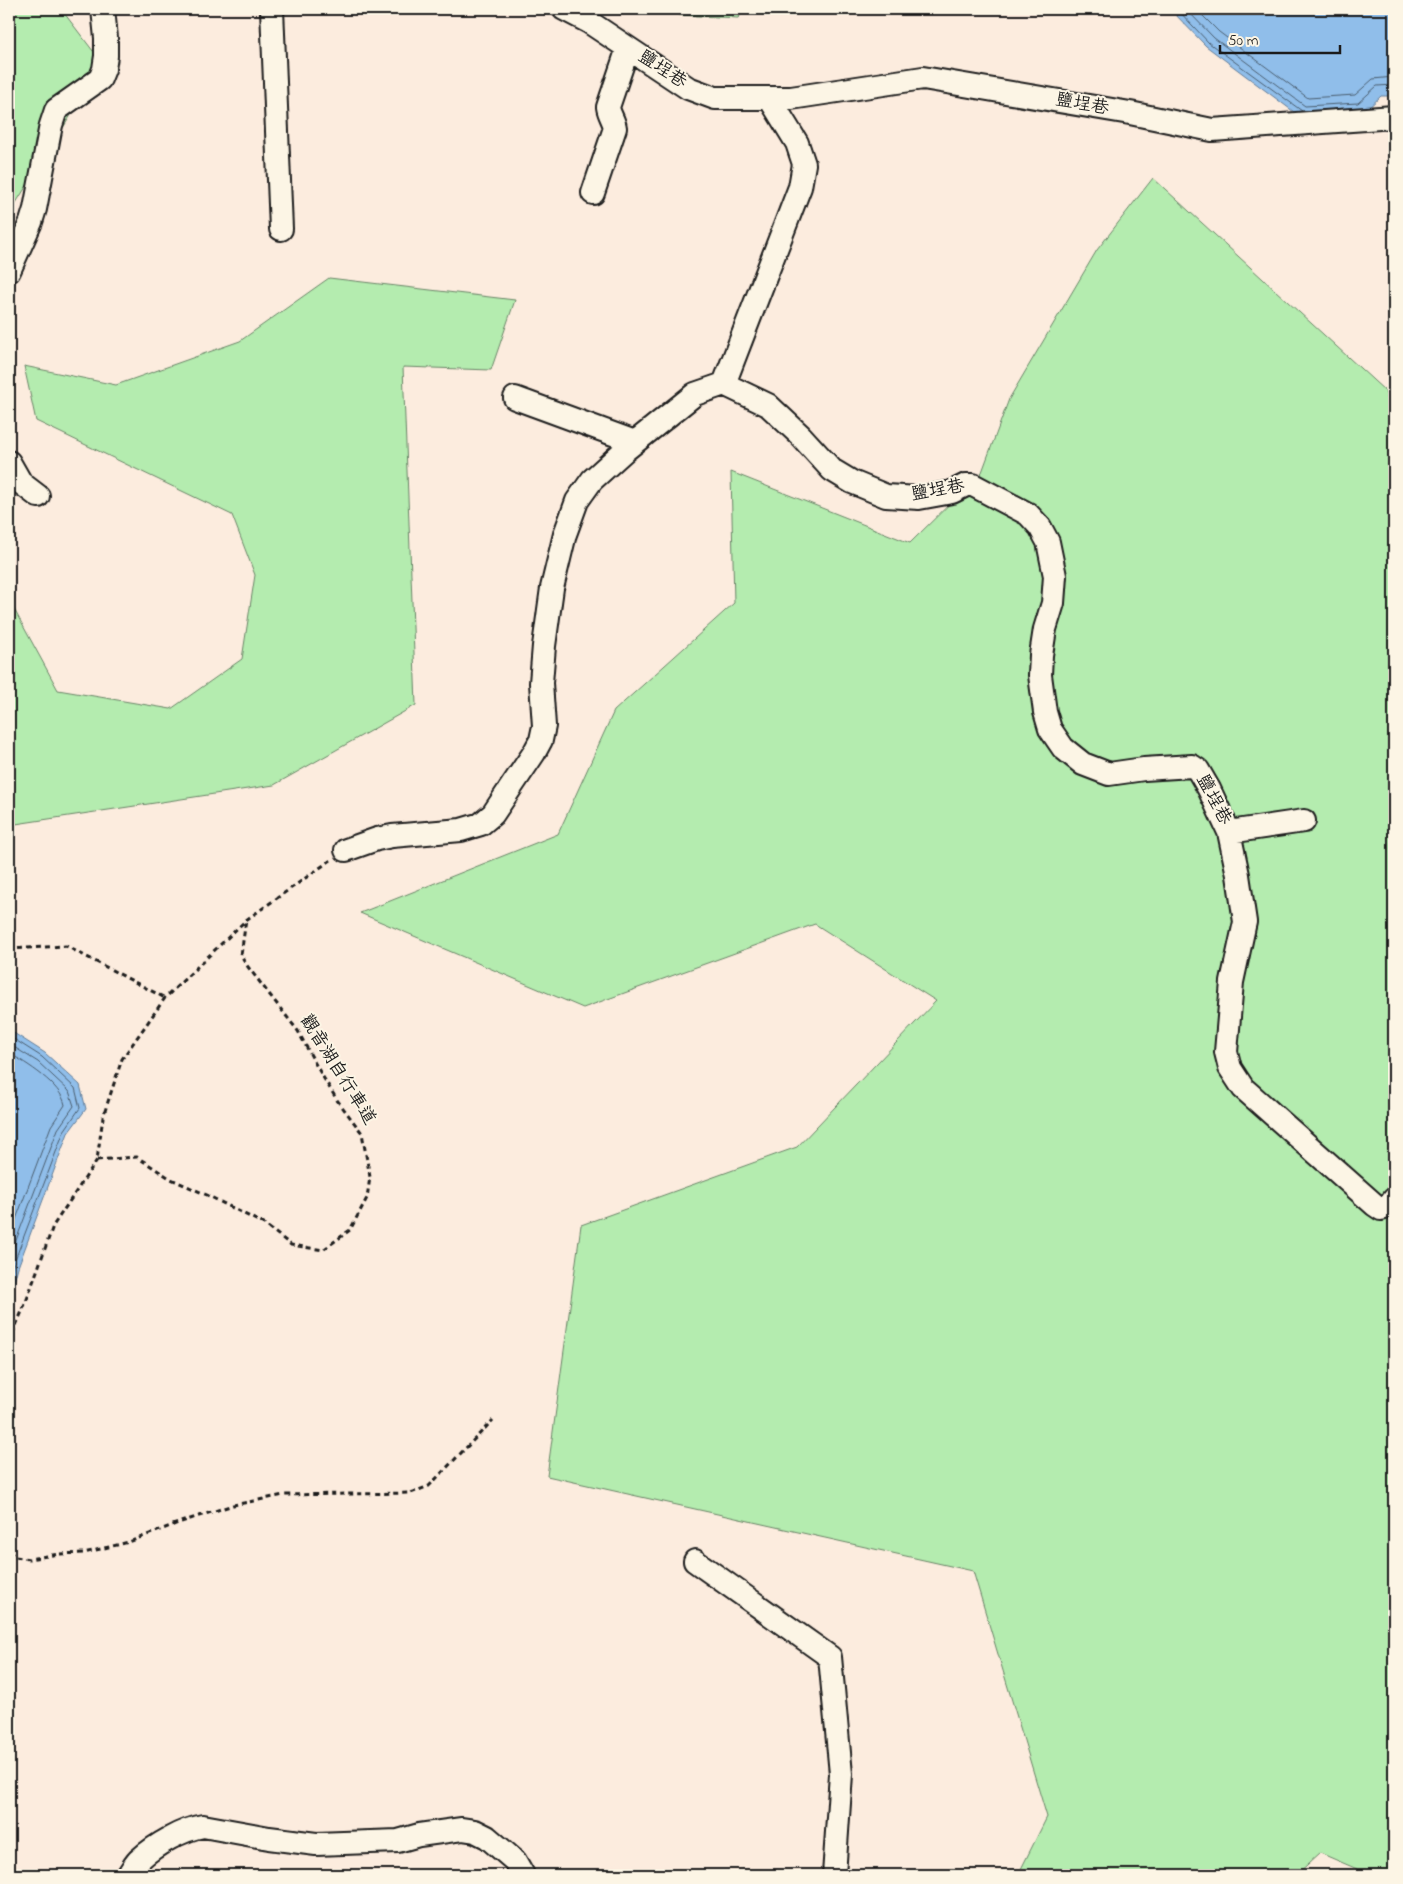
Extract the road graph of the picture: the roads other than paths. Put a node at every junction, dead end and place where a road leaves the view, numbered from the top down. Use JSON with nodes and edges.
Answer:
{"nodes":[{"id":1,"x":102,"y":9,"type":"edge"},
{"id":2,"x":272,"y":9,"type":"edge"},
{"id":3,"x":564,"y":9,"type":"edge"},
{"id":4,"x":628,"y":48,"type":"junction"},
{"id":5,"x":770,"y":99,"type":"junction"},
{"id":6,"x":1394,"y":117,"type":"edge"},
{"id":7,"x":593,"y":193,"type":"dead end"},
{"id":8,"x":281,"y":229,"type":"dead end"},
{"id":9,"x":9,"y":271,"type":"edge"},
{"id":10,"x":724,"y":384,"type":"junction"},
{"id":11,"x":515,"y":398,"type":"dead end"},
{"id":12,"x":635,"y":442,"type":"junction"},
{"id":13,"x":9,"y":462,"type":"edge"},
{"id":14,"x":38,"y":496,"type":"dead end"},
{"id":15,"x":1304,"y":821,"type":"dead end"},
{"id":16,"x":1229,"y":832,"type":"junction"},
{"id":17,"x":346,"y":850,"type":"road end"},
{"id":18,"x":1394,"y":1199,"type":"edge"},
{"id":19,"x":695,"y":1561,"type":"dead end"},
{"id":20,"x":128,"y":1875,"type":"edge"},
{"id":21,"x":522,"y":1875,"type":"edge"},
{"id":22,"x":834,"y":1875,"type":"edge"}],
"edges":[{"from":1,"to":9,"type":"street"},
{"from":2,"to":8,"type":"street"},
{"from":3,"to":4,"type":"street","name":"鹽埕巷"},
{"from":4,"to":5,"type":"street","name":"鹽埕巷"},
{"from":4,"to":7,"type":"street"},
{"from":5,"to":6,"type":"street","name":"鹽埕巷"},
{"from":5,"to":10,"type":"street"},
{"from":10,"to":12,"type":"street"},
{"from":10,"to":16,"type":"street","name":"鹽埕巷"},
{"from":11,"to":12,"type":"street"},
{"from":12,"to":17,"type":"street"},
{"from":13,"to":14,"type":"street"},
{"from":15,"to":16,"type":"street"},
{"from":16,"to":18,"type":"street"},
{"from":19,"to":22,"type":"street"},
{"from":20,"to":21,"type":"street"}]}
